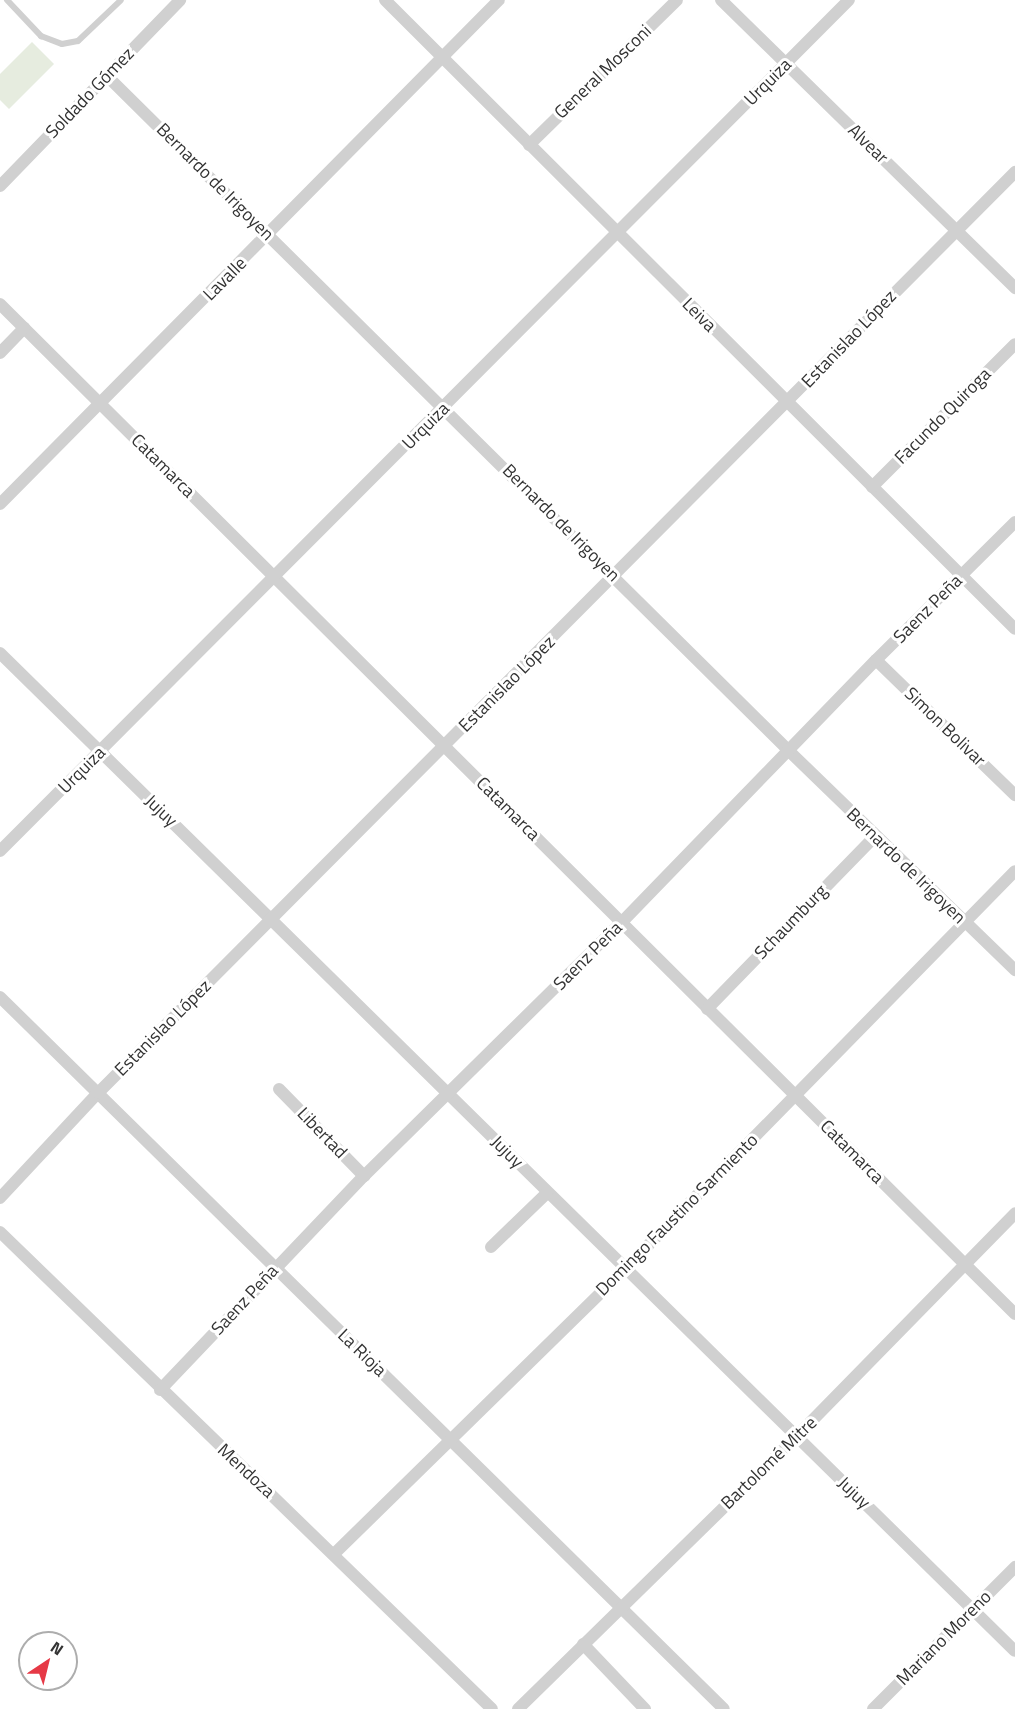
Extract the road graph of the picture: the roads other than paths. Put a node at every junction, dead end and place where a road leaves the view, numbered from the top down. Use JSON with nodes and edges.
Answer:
{"nodes":[{"id":1,"x":7,"y":0,"type":"edge"},
{"id":2,"x":122,"y":0,"type":"edge"},
{"id":3,"x":180,"y":0,"type":"edge"},
{"id":4,"x":385,"y":0,"type":"edge"},
{"id":5,"x":499,"y":0,"type":"edge"},
{"id":6,"x":677,"y":0,"type":"edge"},
{"id":7,"x":721,"y":0,"type":"edge"},
{"id":8,"x":849,"y":0,"type":"edge"},
{"id":9,"x":441,"y":57,"type":"junction"},
{"id":10,"x":786,"y":64,"type":"junction"},
{"id":11,"x":107,"y":76,"type":"junction"},
{"id":12,"x":529,"y":145,"type":"junction"},
{"id":13,"x":1015,"y":172,"type":"edge"},
{"id":14,"x":0,"y":186,"type":"edge"},
{"id":15,"x":616,"y":231,"type":"junction"},
{"id":16,"x":956,"y":231,"type":"junction"},
{"id":17,"x":268,"y":235,"type":"junction"},
{"id":18,"x":1015,"y":288,"type":"edge"},
{"id":19,"x":0,"y":304,"type":"edge"},
{"id":20,"x":24,"y":328,"type":"junction"},
{"id":21,"x":1015,"y":344,"type":"edge"},
{"id":22,"x":0,"y":352,"type":"edge"},
{"id":23,"x":787,"y":402,"type":"junction"},
{"id":24,"x":101,"y":404,"type":"junction"},
{"id":25,"x":444,"y":408,"type":"junction"},
{"id":26,"x":872,"y":487,"type":"junction"},
{"id":27,"x":0,"y":504,"type":"edge"},
{"id":28,"x":1015,"y":522,"type":"edge"},
{"id":29,"x":614,"y":575,"type":"junction"},
{"id":30,"x":961,"y":577,"type":"junction"},
{"id":31,"x":275,"y":578,"type":"junction"},
{"id":32,"x":1015,"y":628,"type":"edge"},
{"id":33,"x":0,"y":653,"type":"edge"},
{"id":34,"x":876,"y":660,"type":"junction"},
{"id":35,"x":445,"y":746,"type":"junction"},
{"id":36,"x":100,"y":751,"type":"junction"},
{"id":37,"x":789,"y":751,"type":"junction"},
{"id":38,"x":1015,"y":795,"type":"edge"},
{"id":39,"x":875,"y":836,"type":"junction"},
{"id":40,"x":0,"y":851,"type":"edge"},
{"id":41,"x":1015,"y":871,"type":"edge"},
{"id":42,"x":272,"y":919,"type":"junction"},
{"id":43,"x":621,"y":923,"type":"junction"},
{"id":44,"x":964,"y":924,"type":"junction"},
{"id":45,"x":1015,"y":970,"type":"edge"},
{"id":46,"x":0,"y":997,"type":"edge"},
{"id":47,"x":707,"y":1009,"type":"junction"},
{"id":48,"x":279,"y":1089,"type":"dead end"},
{"id":49,"x":448,"y":1092,"type":"junction"},
{"id":50,"x":98,"y":1093,"type":"junction"},
{"id":51,"x":795,"y":1096,"type":"junction"},
{"id":52,"x":364,"y":1176,"type":"junction"},
{"id":53,"x":547,"y":1193,"type":"junction"},
{"id":54,"x":0,"y":1198,"type":"edge"},
{"id":55,"x":1015,"y":1214,"type":"edge"},
{"id":56,"x":0,"y":1232,"type":"edge"},
{"id":57,"x":491,"y":1247,"type":"dead end"},
{"id":58,"x":966,"y":1265,"type":"junction"},
{"id":59,"x":275,"y":1268,"type":"junction"},
{"id":60,"x":625,"y":1269,"type":"junction"},
{"id":61,"x":1015,"y":1314,"type":"edge"},
{"id":62,"x":160,"y":1390,"type":"junction"},
{"id":63,"x":796,"y":1437,"type":"junction"},
{"id":64,"x":450,"y":1439,"type":"junction"},
{"id":65,"x":334,"y":1554,"type":"junction"},
{"id":66,"x":1015,"y":1567,"type":"edge"},
{"id":67,"x":621,"y":1607,"type":"junction"},
{"id":68,"x":973,"y":1610,"type":"junction"},
{"id":69,"x":583,"y":1644,"type":"junction"},
{"id":70,"x":1015,"y":1651,"type":"edge"},
{"id":71,"x":492,"y":1709,"type":"edge"},
{"id":72,"x":518,"y":1709,"type":"edge"},
{"id":73,"x":645,"y":1709,"type":"edge"},
{"id":74,"x":724,"y":1709,"type":"edge"},
{"id":75,"x":873,"y":1709,"type":"edge"}],
"edges":[{"from":1,"to":2,"type":"lane"},
{"from":3,"to":11,"type":"street","name":"Soldado Gómez"},
{"from":4,"to":9,"type":"street","name":"Leiva"},
{"from":5,"to":9,"type":"street","name":"Lavalle"},
{"from":6,"to":12,"type":"street","name":"General Mosconi"},
{"from":7,"to":10,"type":"street","name":"Alvear"},
{"from":8,"to":10,"type":"street","name":"Urquiza"},
{"from":9,"to":12,"type":"street","name":"Leiva"},
{"from":9,"to":17,"type":"street","name":"Lavalle"},
{"from":10,"to":15,"type":"street","name":"Urquiza"},
{"from":10,"to":16,"type":"street","name":"Alvear"},
{"from":11,"to":14,"type":"street","name":"Soldado Gómez"},
{"from":11,"to":17,"type":"street","name":"Bernardo de Irigoyen"},
{"from":12,"to":15,"type":"street","name":"Leiva"},
{"from":13,"to":16,"type":"street","name":"Estanislao López"},
{"from":15,"to":23,"type":"street","name":"Leiva"},
{"from":15,"to":25,"type":"street","name":"Urquiza"},
{"from":16,"to":18,"type":"street","name":"Alvear"},
{"from":16,"to":23,"type":"street","name":"Estanislao López"},
{"from":17,"to":24,"type":"street","name":"Lavalle"},
{"from":17,"to":25,"type":"street","name":"Bernardo de Irigoyen"},
{"from":19,"to":20,"type":"street","name":"Catamarca"},
{"from":20,"to":22,"type":"street"},
{"from":20,"to":24,"type":"street","name":"Catamarca"},
{"from":21,"to":26,"type":"street","name":"Facundo Quiroga"},
{"from":23,"to":26,"type":"street","name":"Leiva"},
{"from":23,"to":29,"type":"street","name":"Estanislao López"},
{"from":24,"to":27,"type":"street","name":"Lavalle"},
{"from":24,"to":31,"type":"street","name":"Catamarca"},
{"from":25,"to":29,"type":"street","name":"Bernardo de Irigoyen"},
{"from":25,"to":31,"type":"street","name":"Urquiza"},
{"from":26,"to":30,"type":"street","name":"Leiva"},
{"from":28,"to":30,"type":"street","name":"Saenz Peña"},
{"from":29,"to":35,"type":"street","name":"Estanislao López"},
{"from":29,"to":37,"type":"street","name":"Bernardo de Irigoyen"},
{"from":30,"to":32,"type":"street","name":"Leiva"},
{"from":30,"to":34,"type":"street","name":"Saenz Peña"},
{"from":31,"to":35,"type":"street","name":"Catamarca"},
{"from":31,"to":36,"type":"street","name":"Urquiza"},
{"from":33,"to":36,"type":"street","name":"Jujuy"},
{"from":34,"to":37,"type":"street","name":"Saenz Peña"},
{"from":34,"to":38,"type":"street","name":"Simon Bolivar"},
{"from":35,"to":42,"type":"street","name":"Estanislao López"},
{"from":35,"to":43,"type":"street","name":"Catamarca"},
{"from":36,"to":40,"type":"street","name":"Urquiza"},
{"from":36,"to":42,"type":"street","name":"Jujuy"},
{"from":37,"to":39,"type":"street","name":"Bernardo de Irigoyen"},
{"from":37,"to":43,"type":"street","name":"Saenz Peña"},
{"from":39,"to":44,"type":"street","name":"Bernardo de Irigoyen"},
{"from":39,"to":47,"type":"street","name":"Schaumburg"},
{"from":41,"to":44,"type":"street","name":"Domingo Faustino Sarmiento"},
{"from":42,"to":49,"type":"street","name":"Jujuy"},
{"from":42,"to":50,"type":"street","name":"Estanislao López"},
{"from":43,"to":47,"type":"street","name":"Catamarca"},
{"from":43,"to":49,"type":"street","name":"Saenz Peña"},
{"from":44,"to":45,"type":"street","name":"Bernardo de Irigoyen"},
{"from":44,"to":51,"type":"street","name":"Domingo Faustino Sarmiento"},
{"from":46,"to":50,"type":"street","name":"La Rioja"},
{"from":47,"to":51,"type":"street","name":"Catamarca"},
{"from":48,"to":52,"type":"street","name":"Libertad"},
{"from":49,"to":52,"type":"street","name":"Saenz Peña"},
{"from":49,"to":53,"type":"street","name":"Jujuy"},
{"from":50,"to":54,"type":"street","name":"Estanislao López"},
{"from":50,"to":59,"type":"street","name":"La Rioja"},
{"from":51,"to":58,"type":"street","name":"Catamarca"},
{"from":51,"to":60,"type":"street","name":"Domingo Faustino Sarmiento"},
{"from":52,"to":59,"type":"street","name":"Saenz Peña"},
{"from":53,"to":57,"type":"street"},
{"from":53,"to":60,"type":"street","name":"Jujuy"},
{"from":55,"to":58,"type":"street","name":"Bartolomé Mitre"},
{"from":56,"to":62,"type":"street","name":"Mendoza"},
{"from":58,"to":61,"type":"street","name":"Catamarca"},
{"from":58,"to":63,"type":"street","name":"Bartolomé Mitre"},
{"from":59,"to":62,"type":"street","name":"Saenz Peña"},
{"from":59,"to":64,"type":"street","name":"La Rioja"},
{"from":60,"to":63,"type":"street","name":"Jujuy"},
{"from":60,"to":64,"type":"street","name":"Domingo Faustino Sarmiento"},
{"from":62,"to":65,"type":"street","name":"Mendoza"},
{"from":63,"to":67,"type":"street","name":"Bartolomé Mitre"},
{"from":63,"to":68,"type":"street","name":"Jujuy"},
{"from":64,"to":65,"type":"street","name":"Domingo Faustino Sarmiento"},
{"from":64,"to":67,"type":"street","name":"La Rioja"},
{"from":65,"to":71,"type":"street","name":"Mendoza"},
{"from":66,"to":68,"type":"street","name":"Mariano Moreno"},
{"from":67,"to":69,"type":"street","name":"Bartolomé Mitre"},
{"from":67,"to":74,"type":"street","name":"La Rioja"},
{"from":68,"to":70,"type":"street","name":"Jujuy"},
{"from":68,"to":75,"type":"street","name":"Mariano Moreno"},
{"from":69,"to":72,"type":"street","name":"Bartolomé Mitre"},
{"from":69,"to":73,"type":"street"}]}
